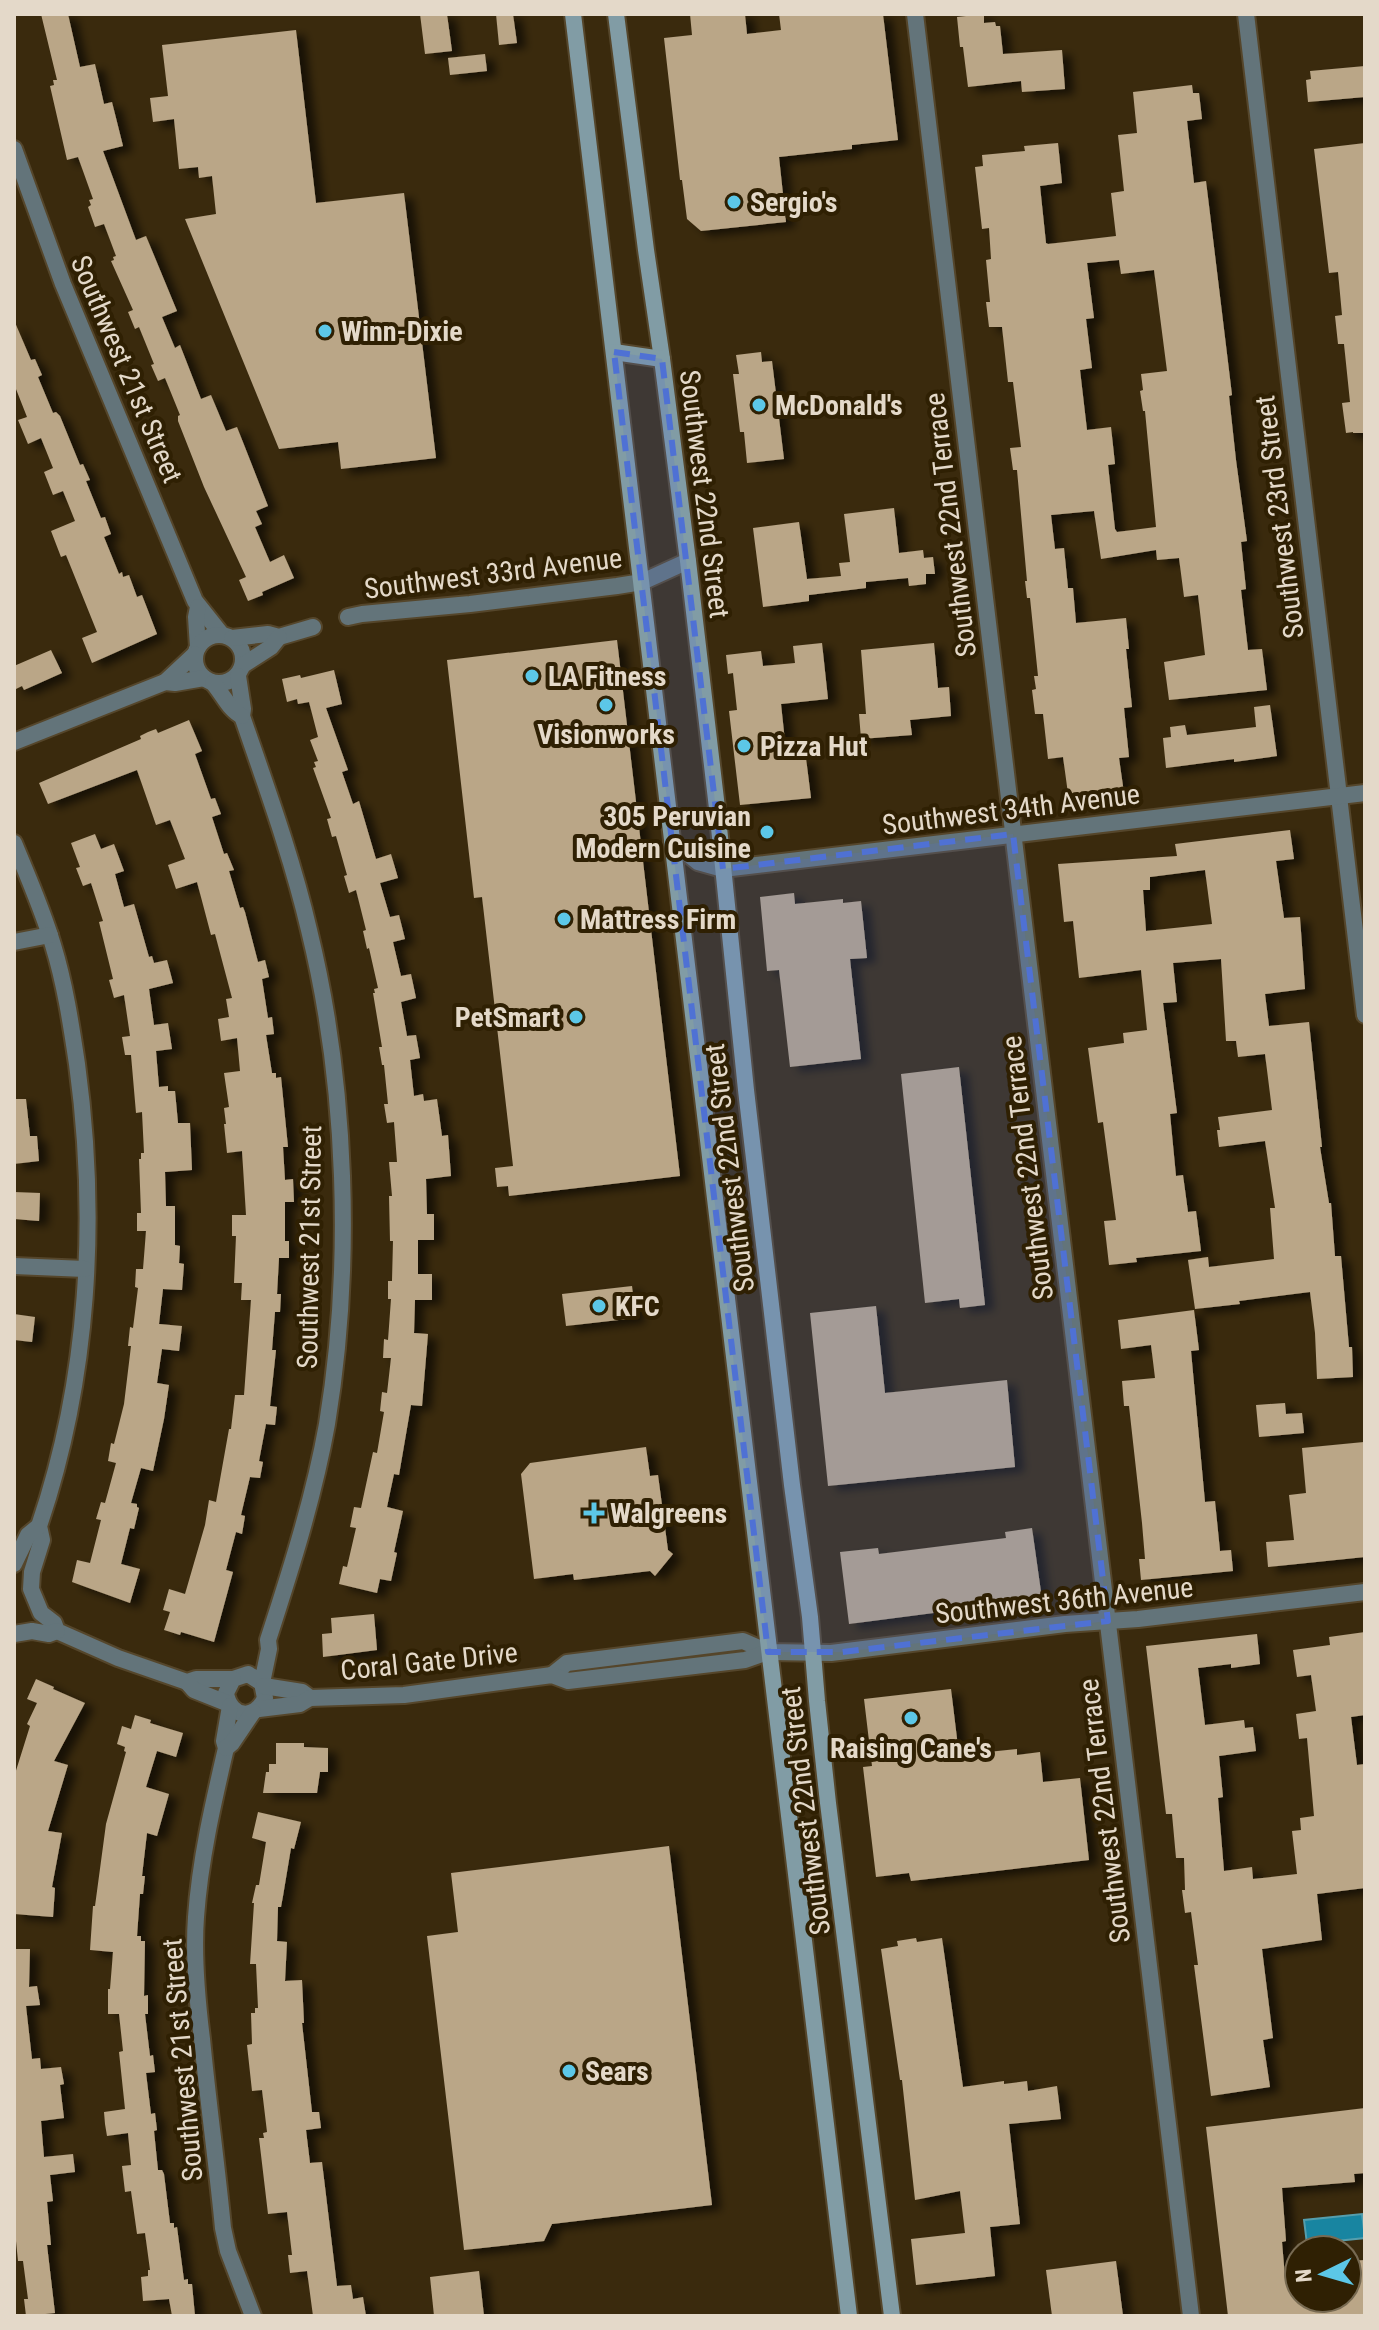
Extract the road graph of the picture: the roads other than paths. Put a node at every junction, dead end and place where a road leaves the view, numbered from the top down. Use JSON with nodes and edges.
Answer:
{"nodes":[{"id":1,"x":573,"y":14,"type":"edge"},
{"id":2,"x":616,"y":14,"type":"edge"},
{"id":3,"x":915,"y":14,"type":"edge"},
{"id":4,"x":1246,"y":14,"type":"edge"},
{"id":5,"x":14,"y":149,"type":"edge"},
{"id":6,"x":614,"y":352,"type":"junction"},
{"id":7,"x":662,"y":359,"type":"junction"},
{"id":8,"x":688,"y":561,"type":"junction"},
{"id":9,"x":642,"y":582,"type":"junction"},
{"id":10,"x":198,"y":607,"type":"junction"},
{"id":11,"x":348,"y":617,"type":"dead end"},
{"id":12,"x":313,"y":627,"type":"dead end"},
{"id":13,"x":227,"y":636,"type":"junction"},
{"id":14,"x":279,"y":637,"type":"junction"},
{"id":15,"x":197,"y":650,"type":"junction"},
{"id":16,"x":240,"y":670,"type":"junction"},
{"id":17,"x":209,"y":681,"type":"junction"},
{"id":18,"x":165,"y":682,"type":"junction"},
{"id":19,"x":242,"y":716,"type":"junction"},
{"id":20,"x":14,"y":742,"type":"edge"},
{"id":21,"x":1365,"y":793,"type":"edge"},
{"id":22,"x":1338,"y":796,"type":"junction"},
{"id":23,"x":1013,"y":834,"type":"junction"},
{"id":24,"x":672,"y":841,"type":"junction"},
{"id":25,"x":14,"y":843,"type":"edge"},
{"id":26,"x":723,"y":869,"type":"junction"},
{"id":27,"x":50,"y":935,"type":"junction"},
{"id":28,"x":14,"y":942,"type":"edge"},
{"id":29,"x":1365,"y":1015,"type":"edge"},
{"id":30,"x":14,"y":1266,"type":"edge"},
{"id":31,"x":85,"y":1269,"type":"junction"},
{"id":32,"x":39,"y":1526,"type":"junction"},
{"id":33,"x":14,"y":1564,"type":"edge"},
{"id":34,"x":1365,"y":1592,"type":"edge"},
{"id":35,"x":1108,"y":1621,"type":"junction"},
{"id":36,"x":57,"y":1631,"type":"junction"},
{"id":37,"x":14,"y":1634,"type":"edge"},
{"id":38,"x":268,"y":1640,"type":"junction"},
{"id":39,"x":768,"y":1652,"type":"junction"},
{"id":40,"x":814,"y":1653,"type":"junction"},
{"id":41,"x":238,"y":1677,"type":"junction"},
{"id":42,"x":187,"y":1682,"type":"junction"},
{"id":43,"x":263,"y":1684,"type":"junction"},
{"id":44,"x":310,"y":1698,"type":"junction"},
{"id":45,"x":230,"y":1705,"type":"junction"},
{"id":46,"x":256,"y":1711,"type":"junction"},
{"id":47,"x":226,"y":1748,"type":"junction"},
{"id":48,"x":253,"y":2316,"type":"edge"},
{"id":49,"x":849,"y":2316,"type":"edge"},
{"id":50,"x":892,"y":2316,"type":"edge"},
{"id":51,"x":1191,"y":2316,"type":"edge"}],
"edges":[{"from":1,"to":6,"type":"main road","name":"Southwest 22nd Street"},
{"from":2,"to":7,"type":"main road","name":"Southwest 22nd Street"},
{"from":3,"to":23,"type":"street","name":"Southwest 22nd Terrace"},
{"from":4,"to":22,"type":"street","name":"Southwest 23rd Street"},
{"from":5,"to":10,"type":"street","name":"Southwest 21st Street"},
{"from":6,"to":7,"type":"main road"},
{"from":6,"to":9,"type":"main road","name":"Southwest 22nd Street"},
{"from":7,"to":8,"type":"main road","name":"Southwest 22nd Street"},
{"from":8,"to":9,"type":"street","name":"Southwest 33rd Avenue"},
{"from":8,"to":26,"type":"main road","name":"Southwest 22nd Street"},
{"from":9,"to":11,"type":"street","name":"Southwest 33rd Avenue"},
{"from":9,"to":24,"type":"main road","name":"Southwest 22nd Street"},
{"from":10,"to":13,"type":"street","name":"Southwest 21st Street"},
{"from":10,"to":15,"type":"street","name":"Southwest 21st Street"},
{"from":12,"to":14,"type":"street"},
{"from":13,"to":14,"type":"street"},
{"from":13,"to":15,"type":"street"},
{"from":13,"to":16,"type":"street"},
{"from":14,"to":16,"type":"street"},
{"from":15,"to":17,"type":"street"},
{"from":15,"to":18,"type":"street"},
{"from":16,"to":17,"type":"street"},
{"from":16,"to":19,"type":"street","name":"Southwest 21st Street"},
{"from":17,"to":18,"type":"street"},
{"from":17,"to":19,"type":"street","name":"Southwest 21st Street"},
{"from":18,"to":20,"type":"street"},
{"from":19,"to":38,"type":"street","name":"Southwest 21st Street"},
{"from":21,"to":22,"type":"street","name":"Southwest 34th Avenue"},
{"from":22,"to":23,"type":"street","name":"Southwest 34th Avenue"},
{"from":22,"to":29,"type":"street","name":"Southwest 23rd Street"},
{"from":23,"to":26,"type":"street","name":"Southwest 34th Avenue"},
{"from":23,"to":35,"type":"street","name":"Southwest 22nd Terrace"},
{"from":24,"to":26,"type":"street"},
{"from":24,"to":39,"type":"main road","name":"Southwest 22nd Street"},
{"from":25,"to":27,"type":"street"},
{"from":26,"to":40,"type":"main road","name":"Southwest 22nd Street"},
{"from":27,"to":28,"type":"street"},
{"from":27,"to":31,"type":"street"},
{"from":30,"to":31,"type":"street"},
{"from":31,"to":32,"type":"street"},
{"from":32,"to":33,"type":"street"},
{"from":32,"to":36,"type":"street"},
{"from":34,"to":35,"type":"street","name":"Southwest 36th Avenue"},
{"from":35,"to":40,"type":"street","name":"Southwest 36th Avenue"},
{"from":35,"to":51,"type":"street","name":"Southwest 22nd Terrace"},
{"from":36,"to":37,"type":"street"},
{"from":36,"to":42,"type":"street"},
{"from":38,"to":41,"type":"street","name":"Southwest 21st Street"},
{"from":38,"to":43,"type":"street","name":"Southwest 21st Street"},
{"from":39,"to":40,"type":"street","name":"Southwest 36th Avenue"},
{"from":39,"to":44,"type":"street","name":"Coral Gate Drive"},
{"from":39,"to":49,"type":"main road","name":"Southwest 22nd Street"},
{"from":40,"to":50,"type":"main road","name":"Southwest 22nd Street"},
{"from":41,"to":42,"type":"street"},
{"from":41,"to":43,"type":"street"},
{"from":41,"to":45,"type":"street"},
{"from":42,"to":45,"type":"street"},
{"from":43,"to":44,"type":"street","name":"Coral Gate Drive"},
{"from":43,"to":46,"type":"street"},
{"from":44,"to":46,"type":"street","name":"Coral Gate Drive"},
{"from":45,"to":46,"type":"street"},
{"from":45,"to":47,"type":"street","name":"Southwest 21st Street"},
{"from":46,"to":47,"type":"street","name":"Southwest 21st Street"},
{"from":47,"to":48,"type":"street","name":"Southwest 21st Street"}]}
